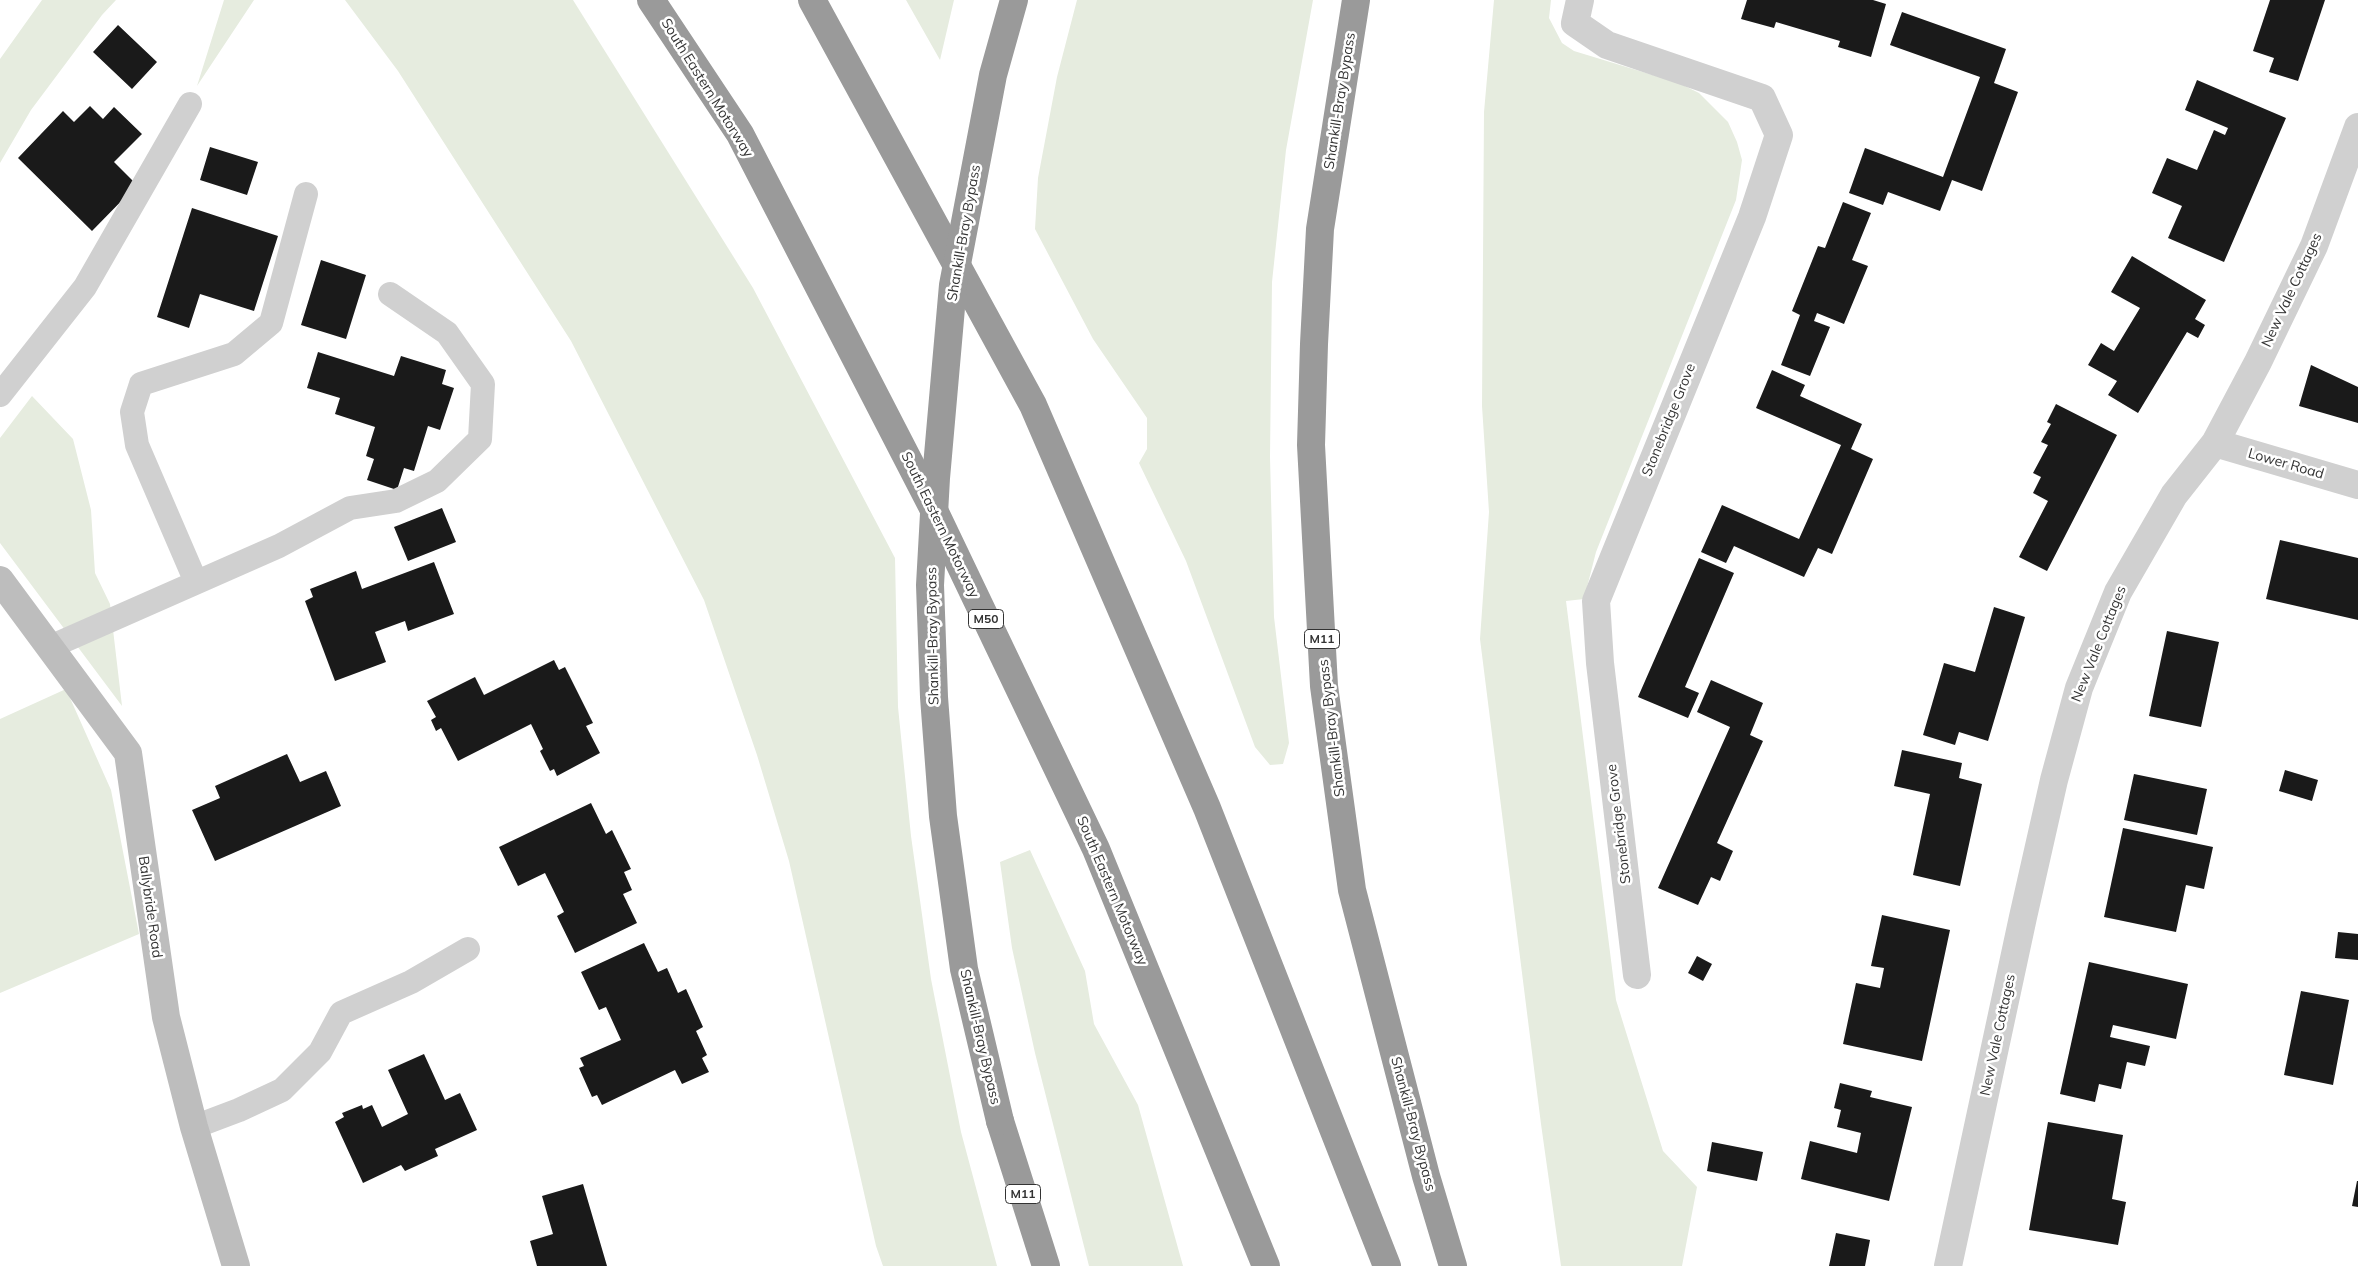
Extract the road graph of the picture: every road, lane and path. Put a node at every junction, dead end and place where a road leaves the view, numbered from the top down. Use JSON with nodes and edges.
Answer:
{"nodes":[{"id":1,"x":651,"y":0,"type":"edge"},
{"id":2,"x":812,"y":0,"type":"edge"},
{"id":3,"x":1014,"y":0,"type":"edge"},
{"id":4,"x":1356,"y":0,"type":"edge"},
{"id":5,"x":1580,"y":0,"type":"edge"},
{"id":6,"x":190,"y":104,"type":"dead end"},
{"id":7,"x":2358,"y":127,"type":"edge"},
{"id":8,"x":306,"y":194,"type":"dead end"},
{"id":9,"x":390,"y":294,"type":"dead end"},
{"id":10,"x":0,"y":395,"type":"edge"},
{"id":11,"x":2215,"y":444,"type":"junction"},
{"id":12,"x":2358,"y":485,"type":"edge"},
{"id":13,"x":0,"y":580,"type":"edge"},
{"id":14,"x":196,"y":582,"type":"junction"},
{"id":15,"x":50,"y":647,"type":"junction"},
{"id":16,"x":468,"y":949,"type":"dead end"},
{"id":17,"x":1637,"y":976,"type":"dead end"},
{"id":18,"x":194,"y":1127,"type":"junction"},
{"id":19,"x":236,"y":1266,"type":"edge"},
{"id":20,"x":1046,"y":1266,"type":"edge"},
{"id":21,"x":1266,"y":1266,"type":"edge"},
{"id":22,"x":1387,"y":1266,"type":"edge"},
{"id":23,"x":1453,"y":1266,"type":"edge"},
{"id":24,"x":1948,"y":1266,"type":"edge"}],
"edges":[{"from":1,"to":21,"type":"highway","name":"South Eastern Motorway","number":"M50"},
{"from":2,"to":22,"type":"highway"},
{"from":3,"to":20,"type":"highway","name":"Shankill-Bray Bypass","number":"M11","bridge":true},
{"from":4,"to":23,"type":"highway","name":"Shankill-Bray Bypass","number":"M11"},
{"from":5,"to":17,"type":"street","name":"Stonebridge Grove"},
{"from":6,"to":10,"type":"lane"},
{"from":7,"to":11,"type":"street","name":"New Vale Cottages"},
{"from":8,"to":14,"type":"lane"},
{"from":9,"to":14,"type":"lane"},
{"from":11,"to":12,"type":"street","name":"Lower Road"},
{"from":11,"to":24,"type":"street","name":"New Vale Cottages"},
{"from":13,"to":15,"type":"street","name":"Ballybride Road"},
{"from":14,"to":15,"type":"lane"},
{"from":15,"to":18,"type":"street","name":"Ballybride Road"},
{"from":16,"to":18,"type":"lane"},
{"from":18,"to":19,"type":"street","name":"Ballybride Road"}]}
